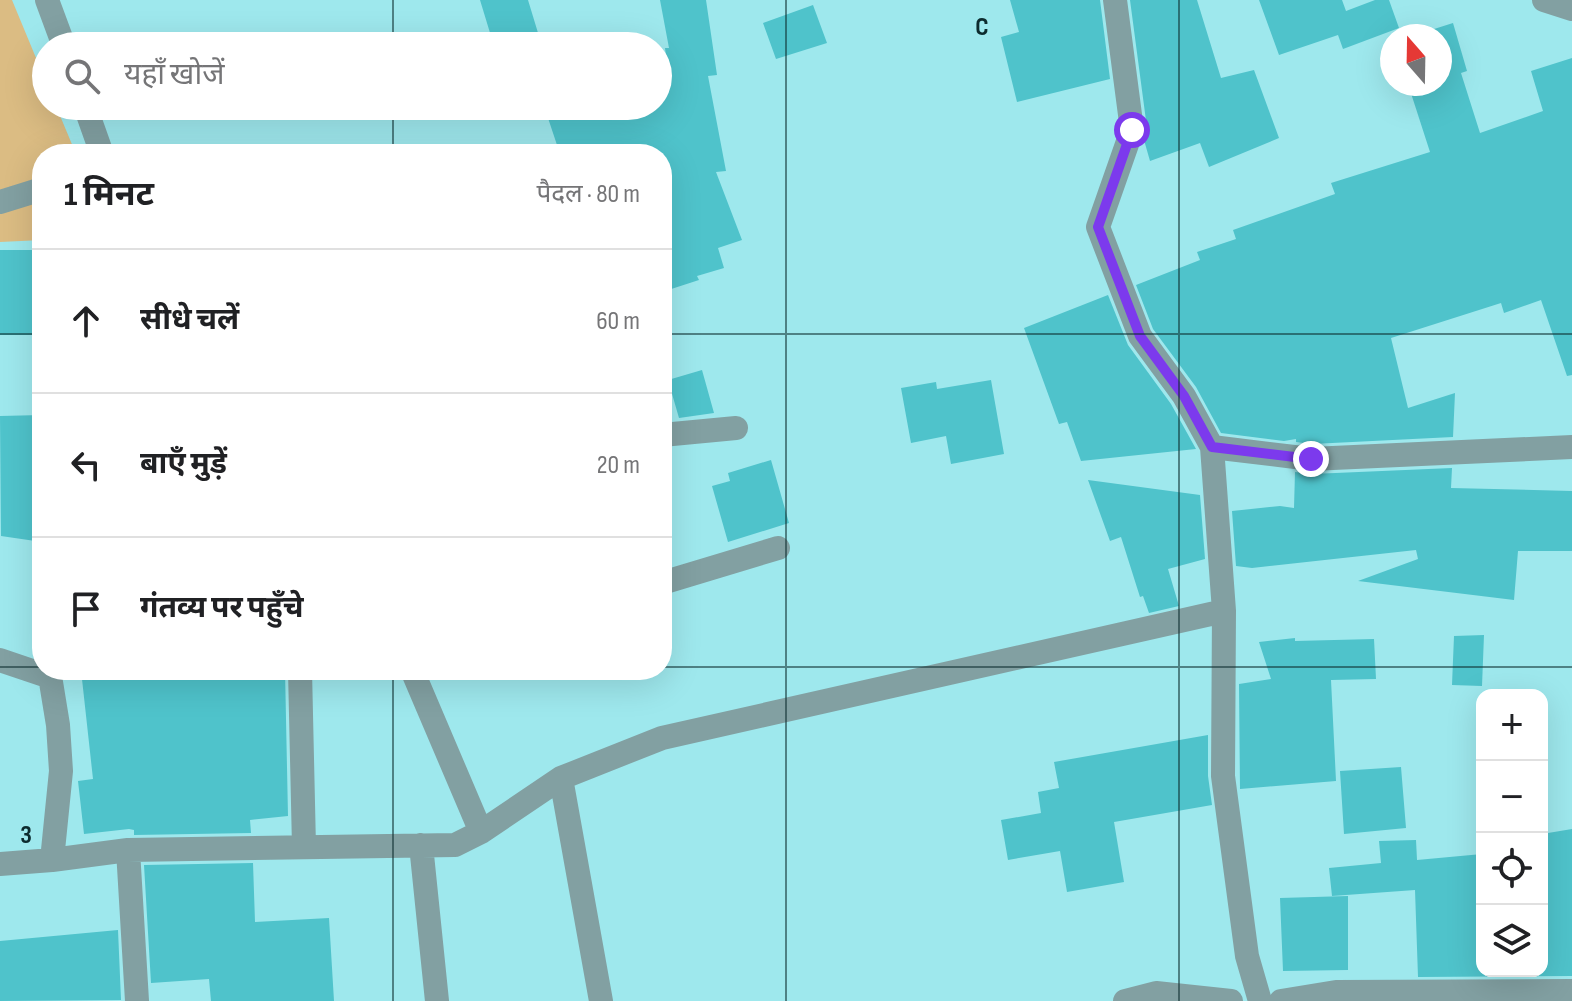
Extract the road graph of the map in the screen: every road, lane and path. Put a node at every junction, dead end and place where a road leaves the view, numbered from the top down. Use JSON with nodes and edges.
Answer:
{"nodes":[{"id":1,"x":47,"y":0,"type":"edge"},
{"id":2,"x":1115,"y":0,"type":"edge"},
{"id":3,"x":1544,"y":0,"type":"edge"},
{"id":4,"x":1572,"y":9,"type":"edge"},
{"id":5,"x":59,"y":32,"type":"edge"},
{"id":6,"x":90,"y":120,"type":"edge"},
{"id":7,"x":98,"y":144,"type":"edge"},
{"id":8,"x":32,"y":192,"type":"edge"},
{"id":9,"x":0,"y":202,"type":"edge"},
{"id":10,"x":736,"y":428,"type":"dead end"},
{"id":11,"x":672,"y":434,"type":"edge"},
{"id":12,"x":1212,"y":447,"type":"junction"},
{"id":13,"x":1572,"y":447,"type":"edge"},
{"id":14,"x":778,"y":548,"type":"dead end"},
{"id":15,"x":672,"y":580,"type":"edge"},
{"id":16,"x":1224,"y":611,"type":"junction"},
{"id":17,"x":0,"y":660,"type":"edge"},
{"id":18,"x":32,"y":668,"type":"edge"},
{"id":19,"x":50,"y":680,"type":"edge"},
{"id":20,"x":300,"y":680,"type":"edge"},
{"id":21,"x":416,"y":680,"type":"edge"},
{"id":22,"x":561,"y":778,"type":"junction"},
{"id":23,"x":481,"y":832,"type":"junction"},
{"id":24,"x":421,"y":845,"type":"junction"},
{"id":25,"x":304,"y":847,"type":"junction"},
{"id":26,"x":128,"y":850,"type":"junction"},
{"id":27,"x":52,"y":860,"type":"junction"},
{"id":28,"x":0,"y":864,"type":"edge"},
{"id":29,"x":1572,"y":991,"type":"edge"},
{"id":30,"x":137,"y":1001,"type":"edge"},
{"id":31,"x":437,"y":1001,"type":"edge"},
{"id":32,"x":601,"y":1001,"type":"edge"},
{"id":33,"x":1125,"y":1001,"type":"edge"},
{"id":34,"x":1231,"y":1001,"type":"edge"},
{"id":35,"x":1260,"y":1001,"type":"edge"},
{"id":36,"x":1281,"y":1001,"type":"edge"}],
"edges":[{"from":1,"to":5,"type":"street"},
{"from":2,"to":12,"type":"street"},
{"from":3,"to":4,"type":"street"},
{"from":6,"to":7,"type":"street"},
{"from":8,"to":9,"type":"street"},
{"from":10,"to":11,"type":"street"},
{"from":12,"to":13,"type":"street"},
{"from":12,"to":16,"type":"street"},
{"from":14,"to":15,"type":"street"},
{"from":16,"to":22,"type":"street"},
{"from":16,"to":35,"type":"street"},
{"from":17,"to":18,"type":"street"},
{"from":19,"to":27,"type":"street"},
{"from":20,"to":25,"type":"street"},
{"from":21,"to":23,"type":"street"},
{"from":22,"to":23,"type":"street"},
{"from":22,"to":32,"type":"street"},
{"from":23,"to":24,"type":"street"},
{"from":24,"to":25,"type":"street"},
{"from":24,"to":31,"type":"street"},
{"from":25,"to":26,"type":"street"},
{"from":26,"to":27,"type":"street"},
{"from":26,"to":30,"type":"street"},
{"from":27,"to":28,"type":"street"},
{"from":29,"to":36,"type":"street"},
{"from":33,"to":34,"type":"street"}]}
